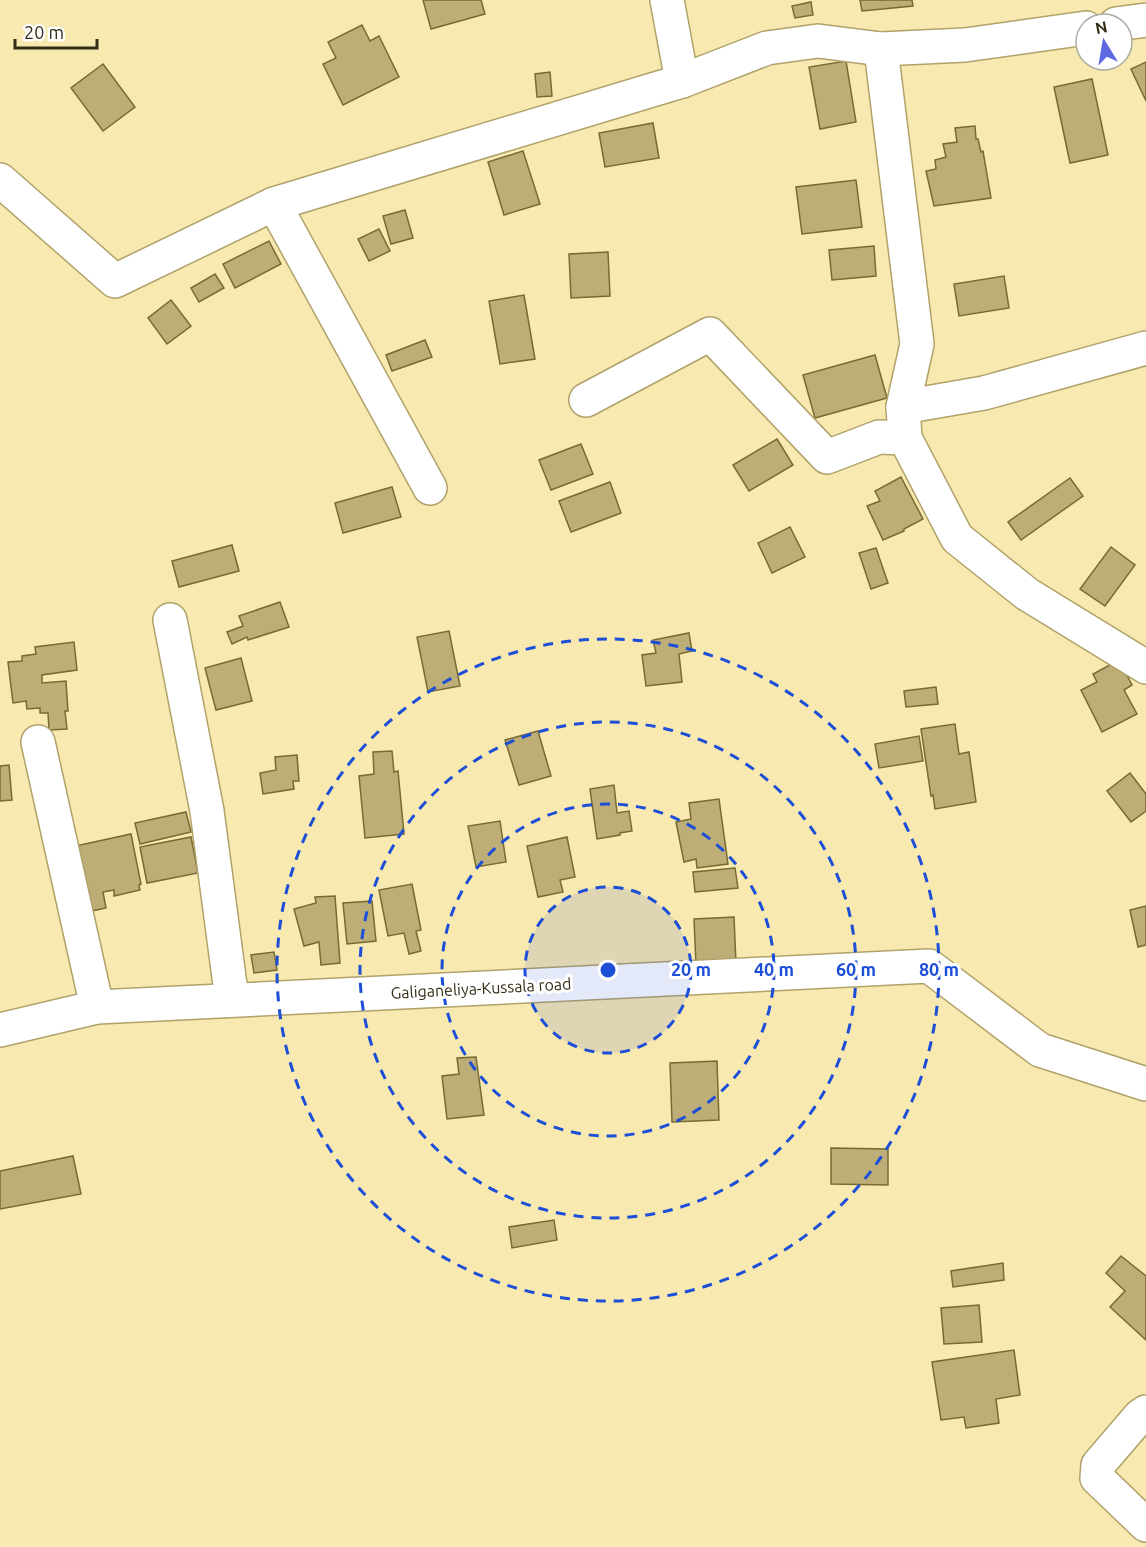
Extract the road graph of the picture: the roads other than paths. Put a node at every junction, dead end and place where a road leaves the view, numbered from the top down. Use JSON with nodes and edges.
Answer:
{"nodes":[{"id":1,"x":667,"y":0,"type":"edge"},
{"id":2,"x":1074,"y":30,"type":"edge"},
{"id":3,"x":881,"y":49,"type":"junction"},
{"id":4,"x":682,"y":81,"type":"junction"},
{"id":5,"x":0,"y":180,"type":"edge"},
{"id":6,"x":274,"y":204,"type":"junction"},
{"id":7,"x":1146,"y":348,"type":"edge"},
{"id":8,"x":586,"y":400,"type":"dead end"},
{"id":9,"x":904,"y":422,"type":"junction"},
{"id":10,"x":430,"y":488,"type":"dead end"},
{"id":11,"x":170,"y":620,"type":"dead end"},
{"id":12,"x":1146,"y":667,"type":"edge"},
{"id":13,"x":38,"y":742,"type":"dead end"},
{"id":14,"x":232,"y":1000,"type":"junction"},
{"id":15,"x":97,"y":1007,"type":"junction"},
{"id":16,"x":0,"y":1030,"type":"edge"},
{"id":17,"x":1146,"y":1084,"type":"edge"},
{"id":18,"x":1146,"y":1412,"type":"edge"},
{"id":19,"x":1146,"y":1525,"type":"edge"}],
"edges":[{"from":1,"to":4,"type":"street"},
{"from":2,"to":3,"type":"street"},
{"from":3,"to":4,"type":"street"},
{"from":3,"to":9,"type":"street"},
{"from":4,"to":6,"type":"street"},
{"from":5,"to":6,"type":"street"},
{"from":6,"to":10,"type":"street"},
{"from":7,"to":9,"type":"street"},
{"from":8,"to":9,"type":"street"},
{"from":9,"to":12,"type":"street"},
{"from":11,"to":14,"type":"street"},
{"from":13,"to":15,"type":"street"},
{"from":14,"to":15,"type":"street","name":"Galiganeliya-Kussala road"},
{"from":14,"to":17,"type":"street","name":"Galiganeliya-Kussala road"},
{"from":15,"to":16,"type":"street","name":"Galiganeliya-Kussala road"},
{"from":18,"to":19,"type":"street"}]}
